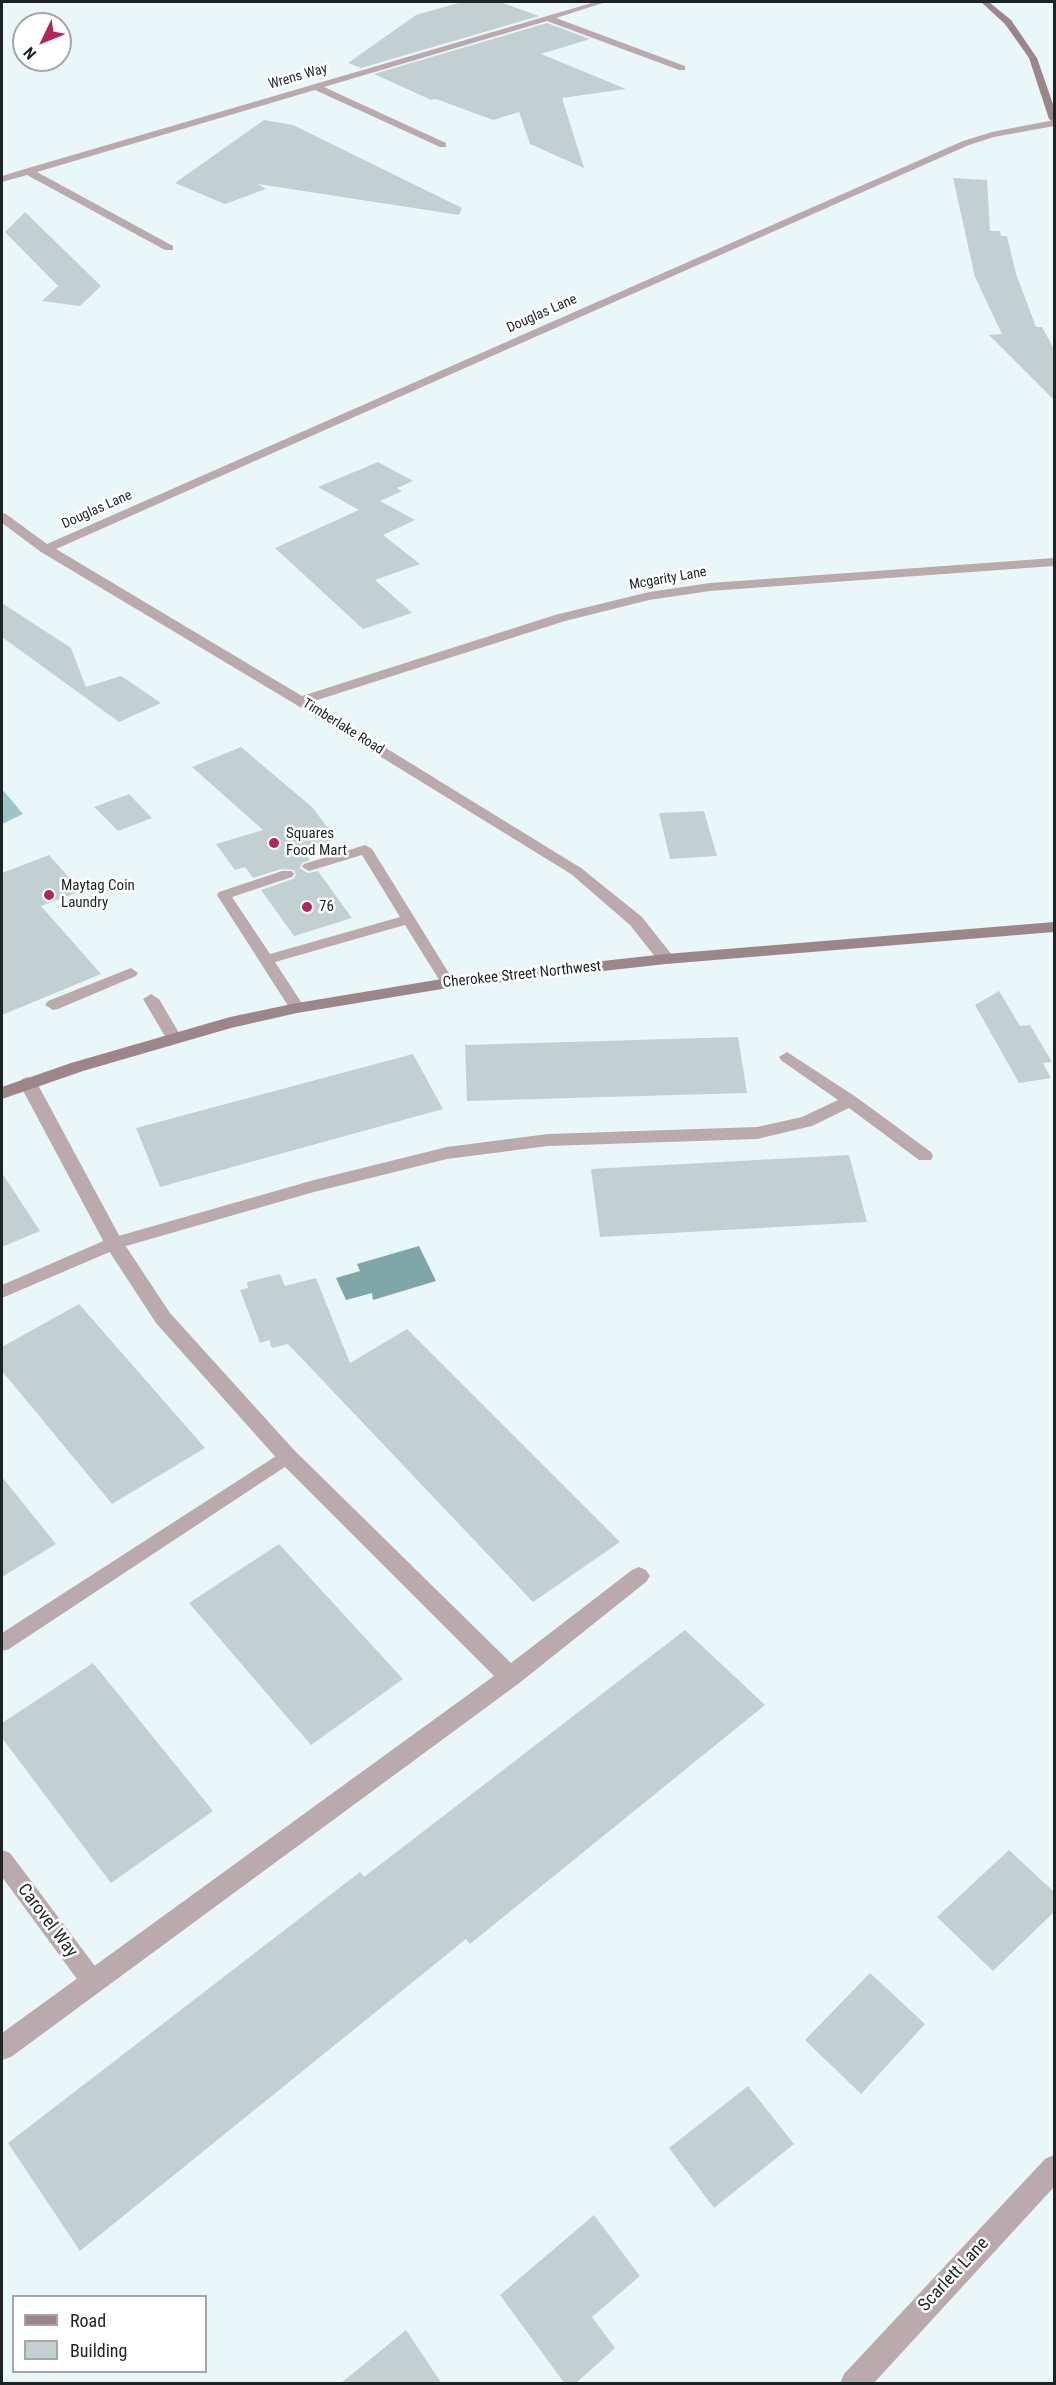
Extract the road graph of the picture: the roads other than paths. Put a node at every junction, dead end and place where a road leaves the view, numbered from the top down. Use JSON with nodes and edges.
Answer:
{"nodes":[{"id":1,"x":602,"y":2,"type":"edge"},
{"id":2,"x":985,"y":2,"type":"edge"},
{"id":3,"x":547,"y":18,"type":"junction"},
{"id":4,"x":682,"y":68,"type":"dead end"},
{"id":5,"x":314,"y":86,"type":"junction"},
{"id":6,"x":1054,"y":121,"type":"edge"},
{"id":7,"x":443,"y":145,"type":"dead end"},
{"id":8,"x":28,"y":171,"type":"junction"},
{"id":9,"x":2,"y":179,"type":"edge"},
{"id":10,"x":169,"y":248,"type":"dead end"},
{"id":11,"x":2,"y":517,"type":"edge"},
{"id":12,"x":46,"y":549,"type":"junction"},
{"id":13,"x":1054,"y":562,"type":"edge"},
{"id":14,"x":300,"y":701,"type":"junction"},
{"id":15,"x":309,"y":867,"type":"dead end"},
{"id":16,"x":287,"y":874,"type":"dead end"},
{"id":17,"x":408,"y":919,"type":"junction"},
{"id":18,"x":1054,"y":927,"type":"edge"},
{"id":19,"x":666,"y":959,"type":"junction"},
{"id":20,"x":266,"y":960,"type":"junction"},
{"id":21,"x":131,"y":973,"type":"dead end"},
{"id":22,"x":448,"y":983,"type":"junction"},
{"id":23,"x":151,"y":999,"type":"dead end"},
{"id":24,"x":53,"y":1005,"type":"dead end"},
{"id":25,"x":297,"y":1008,"type":"junction"},
{"id":26,"x":174,"y":1038,"type":"junction"},
{"id":27,"x":787,"y":1058,"type":"dead end"},
{"id":28,"x":28,"y":1083,"type":"junction"},
{"id":29,"x":2,"y":1093,"type":"edge"},
{"id":30,"x":850,"y":1101,"type":"junction"},
{"id":31,"x":925,"y":1156,"type":"dead end"},
{"id":32,"x":114,"y":1243,"type":"junction"},
{"id":33,"x":2,"y":1292,"type":"edge"},
{"id":34,"x":287,"y":1456,"type":"junction"},
{"id":35,"x":639,"y":1576,"type":"dead end"},
{"id":36,"x":2,"y":1643,"type":"edge"},
{"id":37,"x":510,"y":1677,"type":"junction"},
{"id":38,"x":2,"y":1860,"type":"edge"},
{"id":39,"x":93,"y":1982,"type":"junction"},
{"id":40,"x":2,"y":2048,"type":"edge"},
{"id":41,"x":1054,"y":2168,"type":"edge"},
{"id":42,"x":854,"y":2384,"type":"edge"}],
"edges":[{"from":1,"to":3,"type":"street","name":"Wrens Way"},
{"from":2,"to":6,"type":"main road"},
{"from":3,"to":4,"type":"street"},
{"from":3,"to":5,"type":"street","name":"Wrens Way"},
{"from":5,"to":7,"type":"street"},
{"from":5,"to":8,"type":"street","name":"Wrens Way"},
{"from":6,"to":12,"type":"street","name":"Douglas Lane"},
{"from":8,"to":9,"type":"street","name":"Wrens Way"},
{"from":8,"to":10,"type":"street"},
{"from":11,"to":12,"type":"street","name":"Timberlake Road"},
{"from":12,"to":14,"type":"street","name":"Timberlake Road"},
{"from":13,"to":14,"type":"street","name":"Mcgarity Lane"},
{"from":14,"to":19,"type":"street","name":"Timberlake Road"},
{"from":15,"to":17,"type":"lane"},
{"from":16,"to":20,"type":"lane"},
{"from":17,"to":20,"type":"lane"},
{"from":17,"to":22,"type":"lane"},
{"from":18,"to":19,"type":"main road","name":"Cherokee Street Northwest"},
{"from":19,"to":22,"type":"main road","name":"Cherokee Street Northwest"},
{"from":20,"to":25,"type":"lane"},
{"from":21,"to":24,"type":"lane"},
{"from":22,"to":25,"type":"main road","name":"Cherokee Street Northwest"},
{"from":23,"to":26,"type":"lane"},
{"from":25,"to":26,"type":"main road","name":"Cherokee Street Northwest"},
{"from":26,"to":28,"type":"main road","name":"Cherokee Street Northwest"},
{"from":27,"to":30,"type":"lane"},
{"from":28,"to":29,"type":"main road","name":"Cherokee Street Northwest"},
{"from":28,"to":32,"type":"street"},
{"from":30,"to":31,"type":"lane"},
{"from":30,"to":32,"type":"lane"},
{"from":32,"to":33,"type":"lane"},
{"from":32,"to":34,"type":"street"},
{"from":34,"to":36,"type":"lane"},
{"from":34,"to":37,"type":"street"},
{"from":35,"to":37,"type":"street"},
{"from":37,"to":39,"type":"street"},
{"from":38,"to":39,"type":"lane","name":"Carovel Way"},
{"from":39,"to":40,"type":"street"},
{"from":41,"to":42,"type":"street","name":"Scarlett Lane"}]}
